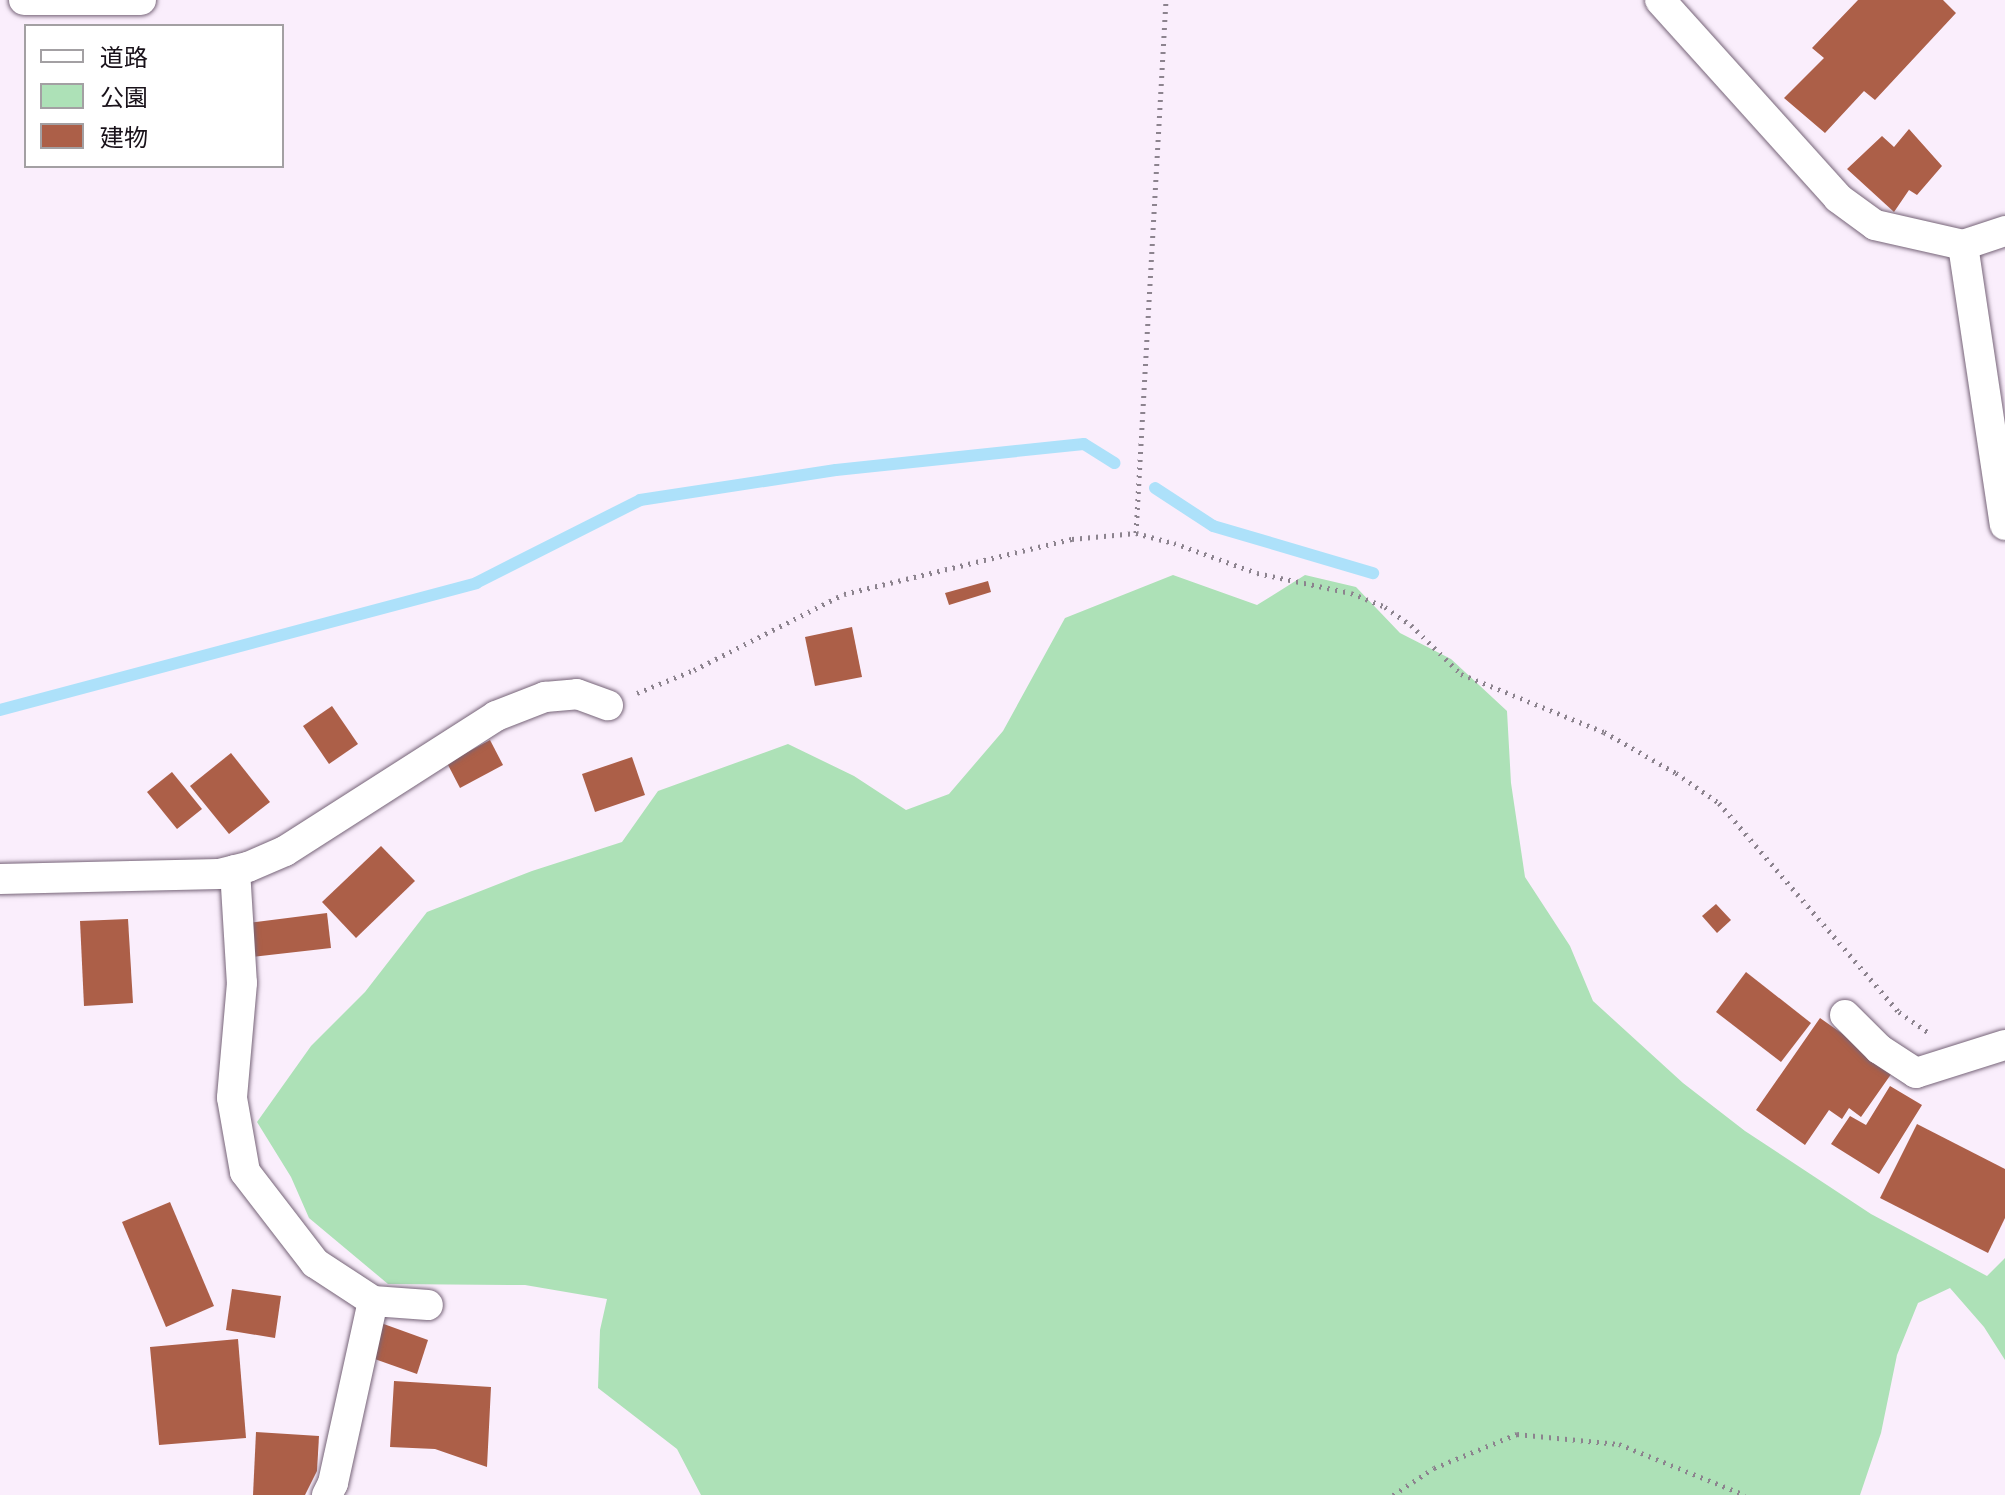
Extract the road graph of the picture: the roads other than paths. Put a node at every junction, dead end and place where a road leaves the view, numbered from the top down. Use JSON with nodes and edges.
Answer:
{"nodes":[{"id":1,"x":24,"y":0,"type":"edge"},
{"id":2,"x":141,"y":0,"type":"edge"},
{"id":3,"x":1660,"y":0,"type":"edge"},
{"id":4,"x":2005,"y":231,"type":"edge"},
{"id":5,"x":1963,"y":245,"type":"junction"},
{"id":6,"x":2005,"y":525,"type":"edge"},
{"id":7,"x":608,"y":705,"type":"road end"},
{"id":8,"x":235,"y":870,"type":"junction"},
{"id":9,"x":0,"y":879,"type":"edge"},
{"id":10,"x":1845,"y":1015,"type":"dead end"},
{"id":11,"x":2005,"y":1045,"type":"edge"},
{"id":12,"x":373,"y":1301,"type":"junction"},
{"id":13,"x":428,"y":1305,"type":"dead end"},
{"id":14,"x":327,"y":1495,"type":"edge"}],
"edges":[{"from":1,"to":2,"type":"street"},
{"from":3,"to":5,"type":"street"},
{"from":4,"to":5,"type":"street"},
{"from":5,"to":6,"type":"street"},
{"from":7,"to":8,"type":"street"},
{"from":8,"to":9,"type":"street"},
{"from":8,"to":12,"type":"street"},
{"from":10,"to":11,"type":"street"},
{"from":12,"to":13,"type":"street"},
{"from":12,"to":14,"type":"street"}]}
